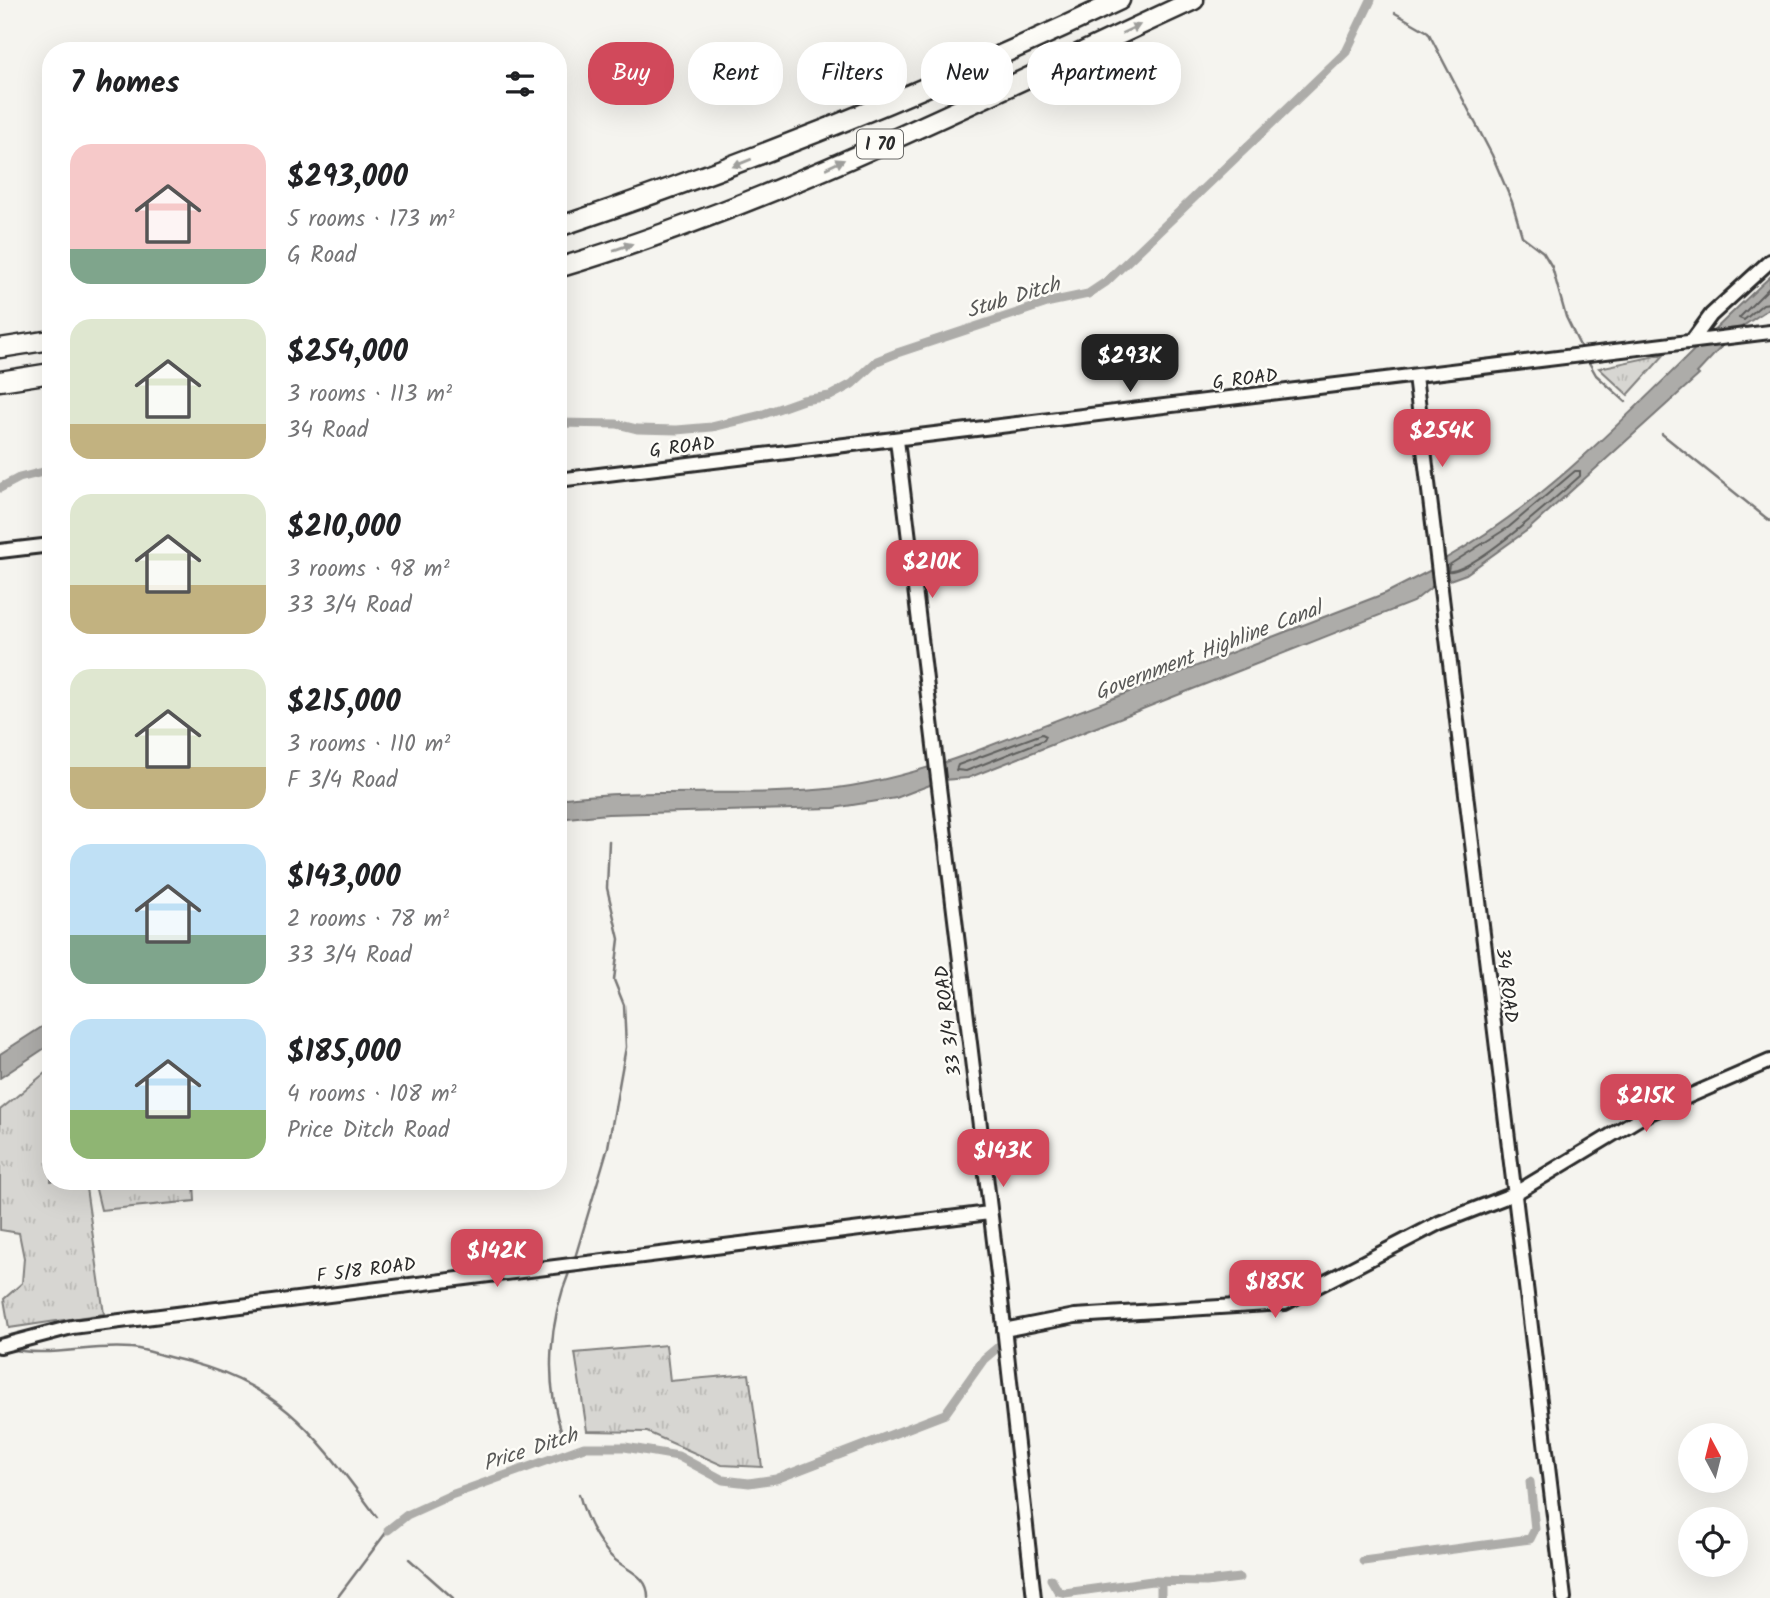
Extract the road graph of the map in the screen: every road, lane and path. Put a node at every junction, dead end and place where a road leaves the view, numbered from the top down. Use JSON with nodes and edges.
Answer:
{"nodes":[{"id":1,"x":1120,"y":0,"type":"edge"},
{"id":2,"x":1194,"y":0,"type":"edge"},
{"id":3,"x":567,"y":224,"type":"edge"},
{"id":4,"x":1770,"y":261,"type":"edge"},
{"id":5,"x":567,"y":265,"type":"edge"},
{"id":6,"x":1770,"y":332,"type":"edge"},
{"id":7,"x":42,"y":341,"type":"edge"},
{"id":8,"x":1692,"y":341,"type":"junction"},
{"id":9,"x":0,"y":348,"type":"edge"},
{"id":10,"x":42,"y":374,"type":"edge"},
{"id":11,"x":1415,"y":376,"type":"junction"},
{"id":12,"x":0,"y":381,"type":"edge"},
{"id":13,"x":897,"y":440,"type":"junction"},
{"id":14,"x":567,"y":479,"type":"edge"},
{"id":15,"x":42,"y":546,"type":"edge"},
{"id":16,"x":0,"y":551,"type":"edge"},
{"id":17,"x":1770,"y":1061,"type":"edge"},
{"id":18,"x":1514,"y":1195,"type":"junction"},
{"id":19,"x":989,"y":1213,"type":"junction"},
{"id":20,"x":1003,"y":1330,"type":"junction"},
{"id":21,"x":0,"y":1346,"type":"edge"},
{"id":22,"x":1034,"y":1598,"type":"edge"},
{"id":23,"x":1564,"y":1598,"type":"edge"}],
"edges":[{"from":1,"to":3,"type":"highway","number":"I 70","one_way":true},
{"from":5,"to":2,"type":"highway","number":"I 70","one_way":true},
{"from":4,"to":8,"type":"street"},
{"from":6,"to":8,"type":"street","name":"G ROAD"},
{"from":7,"to":9,"type":"highway"},
{"from":8,"to":11,"type":"street","name":"G ROAD"},
{"from":10,"to":12,"type":"highway"},
{"from":11,"to":13,"type":"street","name":"G ROAD"},
{"from":11,"to":18,"type":"street","name":"34 ROAD"},
{"from":13,"to":14,"type":"street","name":"G ROAD"},
{"from":13,"to":19,"type":"street","name":"33 3/4 ROAD"},
{"from":15,"to":16,"type":"street"},
{"from":17,"to":18,"type":"street"},
{"from":18,"to":20,"type":"street"},
{"from":18,"to":23,"type":"street","name":"34 ROAD"},
{"from":19,"to":20,"type":"street","name":"33 3/4 ROAD"},
{"from":19,"to":21,"type":"street","name":"F 5/8 ROAD"},
{"from":20,"to":22,"type":"street","name":"33 3/4 ROAD"}]}
